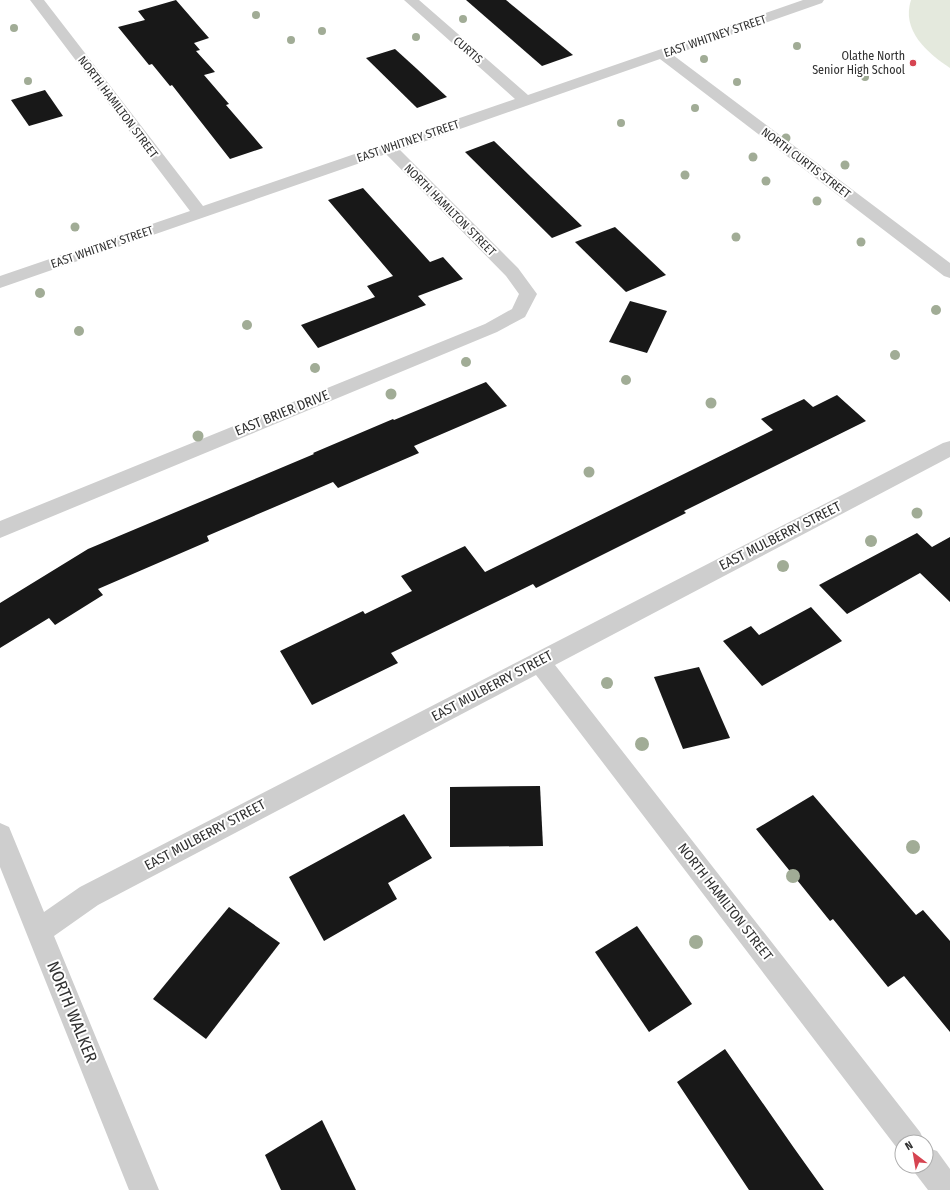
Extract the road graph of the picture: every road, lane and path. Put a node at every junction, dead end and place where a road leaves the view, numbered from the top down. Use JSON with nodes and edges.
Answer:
{"nodes":[{"id":1,"x":37,"y":0,"type":"edge"},
{"id":2,"x":411,"y":0,"type":"edge"},
{"id":3,"x":817,"y":0,"type":"edge"},
{"id":4,"x":790,"y":4,"type":"edge"},
{"id":5,"x":663,"y":54,"type":"junction"},
{"id":6,"x":525,"y":100,"type":"junction"},
{"id":7,"x":388,"y":148,"type":"junction"},
{"id":8,"x":200,"y":213,"type":"junction"},
{"id":9,"x":512,"y":272,"type":"joint"},
{"id":10,"x":950,"y":272,"type":"edge"},
{"id":11,"x":0,"y":282,"type":"edge"},
{"id":12,"x":950,"y":448,"type":"edge"},
{"id":13,"x":0,"y":530,"type":"edge"},
{"id":14,"x":539,"y":661,"type":"junction"},
{"id":15,"x":0,"y":835,"type":"edge"},
{"id":16,"x":39,"y":931,"type":"junction"},
{"id":17,"x":904,"y":1134,"type":"edge"},
{"id":18,"x":934,"y":1173,"type":"edge"},
{"id":19,"x":144,"y":1190,"type":"edge"},
{"id":20,"x":947,"y":1190,"type":"edge"}],
"edges":[{"from":1,"to":8,"type":"street","name":"NORTH HAMILTON STREET"},
{"from":2,"to":6,"type":"street","name":"CURTIS"},
{"from":3,"to":4,"type":"street","name":"EAST WHITNEY STREET"},
{"from":4,"to":5,"type":"street","name":"EAST WHITNEY STREET"},
{"from":5,"to":6,"type":"street","name":"EAST WHITNEY STREET"},
{"from":5,"to":10,"type":"street","name":"NORTH CURTIS STREET"},
{"from":6,"to":7,"type":"street","name":"EAST WHITNEY STREET"},
{"from":7,"to":8,"type":"street","name":"EAST WHITNEY STREET"},
{"from":7,"to":9,"type":"street","name":"NORTH HAMILTON STREET"},
{"from":8,"to":11,"type":"street","name":"EAST WHITNEY STREET"},
{"from":9,"to":13,"type":"street","name":"EAST BRIER DRIVE"},
{"from":12,"to":14,"type":"street","name":"EAST MULBERRY STREET"},
{"from":14,"to":16,"type":"street","name":"EAST MULBERRY STREET"},
{"from":14,"to":17,"type":"street","name":"NORTH HAMILTON STREET"},
{"from":15,"to":16,"type":"street","name":"NORTH WALKER"},
{"from":16,"to":19,"type":"street","name":"NORTH WALKER"},
{"from":18,"to":20,"type":"street"}]}
